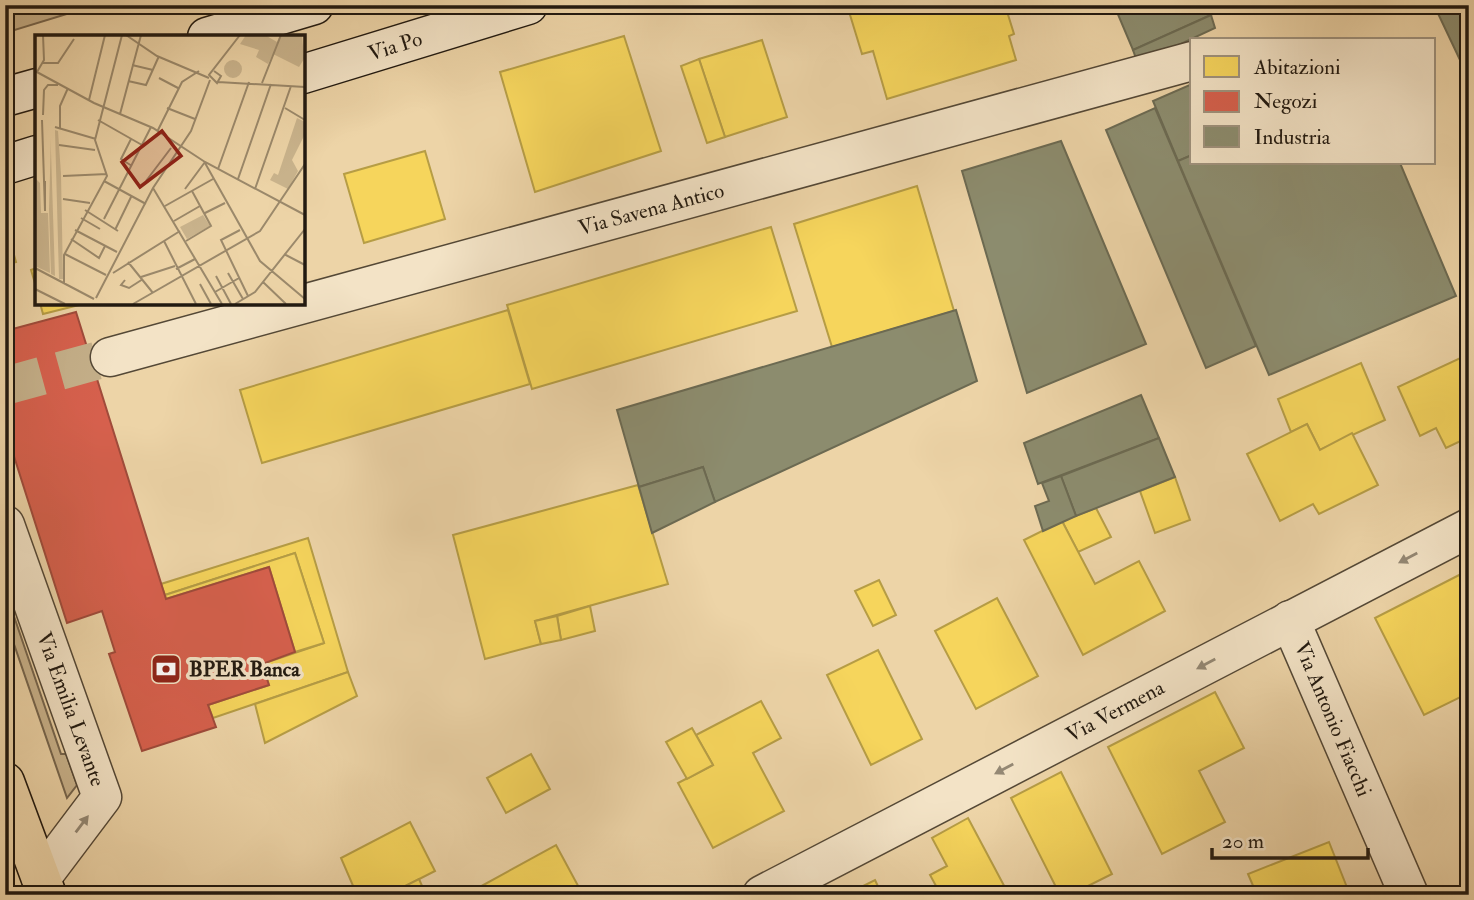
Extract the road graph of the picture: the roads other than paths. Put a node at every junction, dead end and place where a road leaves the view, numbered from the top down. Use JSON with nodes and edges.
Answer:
{"nodes":[{"id":1,"x":314,"y":5,"type":"edge"},
{"id":2,"x":528,"y":5,"type":"edge"},
{"id":3,"x":214,"y":35,"type":"edge"},
{"id":4,"x":1190,"y":62,"type":"edge"},
{"id":5,"x":304,"y":74,"type":"edge"},
{"id":6,"x":35,"y":89,"type":"edge"},
{"id":7,"x":5,"y":97,"type":"edge"},
{"id":8,"x":35,"y":156,"type":"edge"},
{"id":9,"x":5,"y":165,"type":"edge"},
{"id":10,"x":304,"y":304,"type":"edge"},
{"id":11,"x":304,"y":304,"type":"edge"},
{"id":12,"x":110,"y":357,"type":"tunnel mouth"},
{"id":13,"x":5,"y":525,"type":"edge"},
{"id":14,"x":1469,"y":527,"type":"edge"},
{"id":15,"x":1290,"y":620,"type":"junction"},
{"id":16,"x":5,"y":782,"type":"edge"},
{"id":17,"x":44,"y":886,"type":"edge"},
{"id":18,"x":762,"y":895,"type":"edge"},
{"id":19,"x":1409,"y":895,"type":"edge"}],
"edges":[{"from":1,"to":3,"type":"street"},
{"from":2,"to":5,"type":"street","name":"Via Po"},
{"from":4,"to":11,"type":"street","name":"Via Savena Antico"},
{"from":6,"to":7,"type":"street"},
{"from":8,"to":9,"type":"street"},
{"from":10,"to":12,"type":"street","name":"Via Savena Antico"},
{"from":17,"to":13,"type":"street","name":"Via Emilia Levante","one_way":true},
{"from":14,"to":15,"type":"street","name":"Via Vermena","one_way":true},
{"from":15,"to":18,"type":"street","name":"Via Vermena","one_way":true},
{"from":15,"to":19,"type":"street","name":"Via Antonio Fiacchi"},
{"from":16,"to":17,"type":"main road","name":"Via Emilia Levante"}]}
